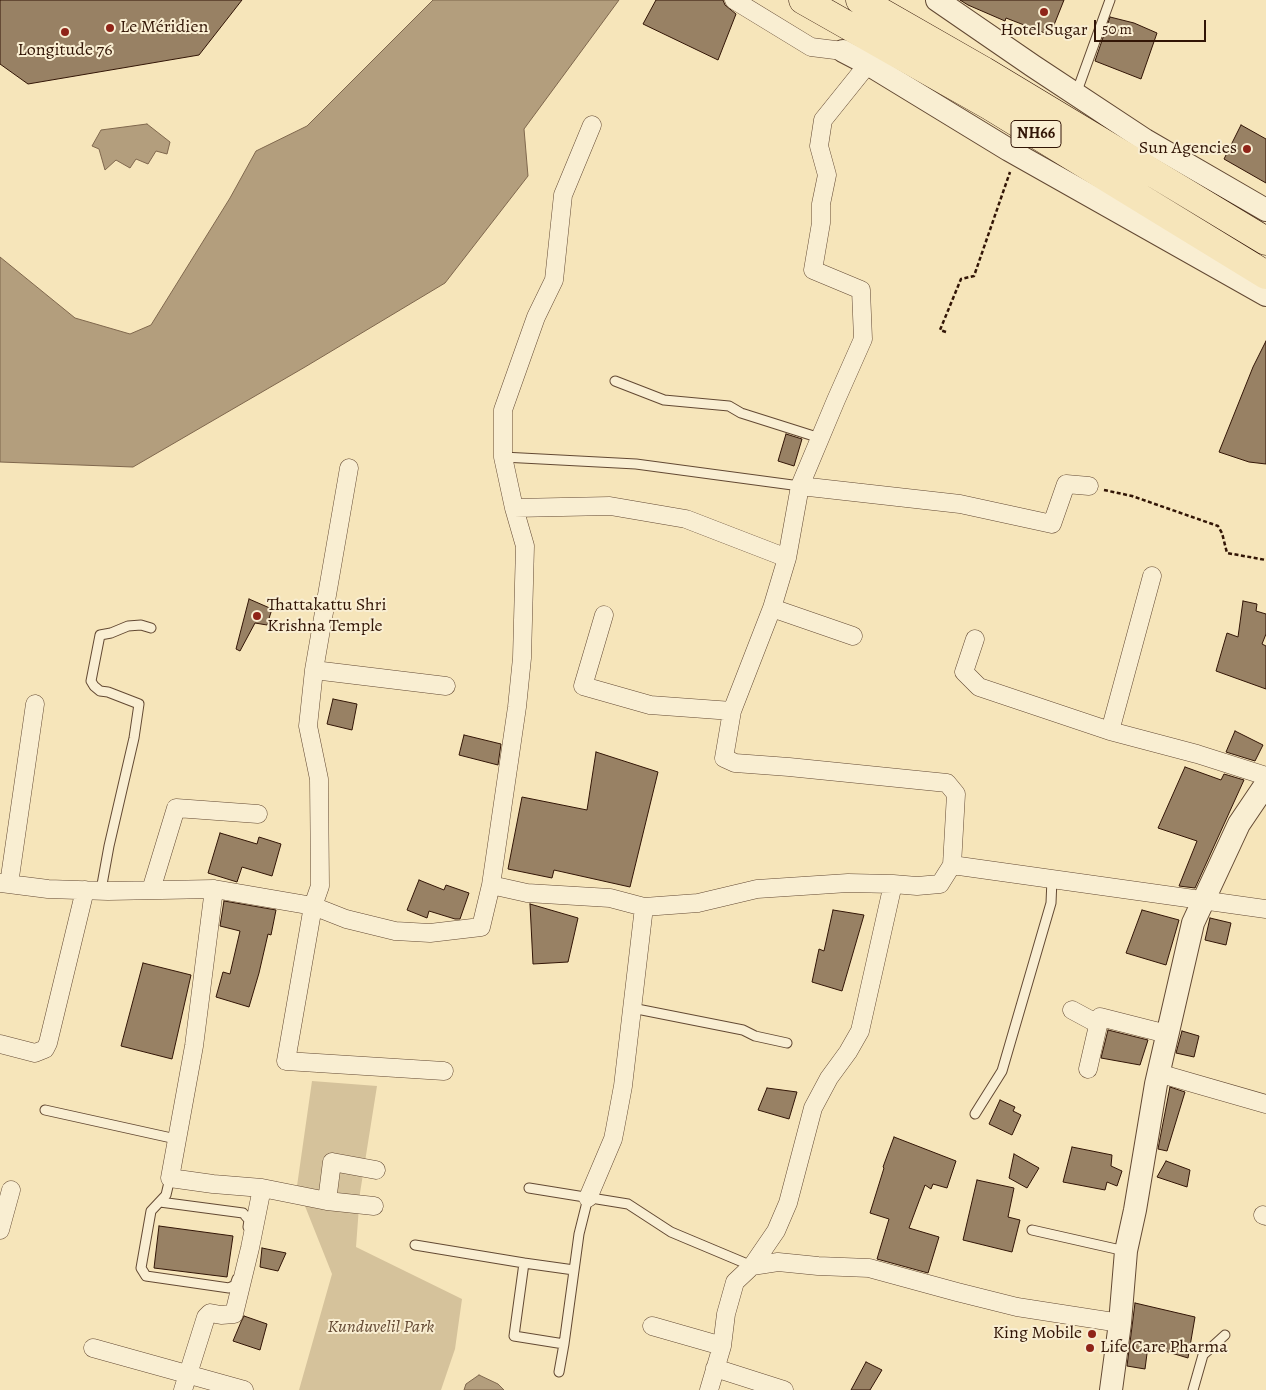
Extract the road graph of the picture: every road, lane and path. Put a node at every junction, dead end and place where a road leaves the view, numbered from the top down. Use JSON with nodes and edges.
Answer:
{"nodes":[{"id":1,"x":734,"y":0,"type":"edge"},
{"id":2,"x":803,"y":0,"type":"edge"},
{"id":3,"x":860,"y":0,"type":"edge"},
{"id":4,"x":937,"y":0,"type":"edge"},
{"id":5,"x":1110,"y":0,"type":"edge"},
{"id":6,"x":843,"y":50,"type":"joint"},
{"id":7,"x":868,"y":64,"type":"junction"},
{"id":8,"x":1076,"y":94,"type":"junction"},
{"id":9,"x":592,"y":125,"type":"dead end"},
{"id":10,"x":1016,"y":154,"type":"junction"},
{"id":11,"x":1266,"y":210,"type":"edge"},
{"id":12,"x":1266,"y":241,"type":"edge"},
{"id":13,"x":1266,"y":275,"type":"edge"},
{"id":14,"x":1266,"y":295,"type":"edge"},
{"id":15,"x":946,"y":332,"type":"dead end"},
{"id":16,"x":616,"y":381,"type":"dead end"},
{"id":17,"x":820,"y":438,"type":"junction"},
{"id":18,"x":503,"y":457,"type":"junction"},
{"id":19,"x":349,"y":468,"type":"dead end"},
{"id":20,"x":800,"y":486,"type":"junction"},
{"id":21,"x":1089,"y":486,"type":"joint"},
{"id":22,"x":514,"y":508,"type":"junction"},
{"id":23,"x":788,"y":558,"type":"junction"},
{"id":24,"x":1266,"y":560,"type":"edge"},
{"id":25,"x":1152,"y":576,"type":"dead end"},
{"id":26,"x":772,"y":608,"type":"junction"},
{"id":27,"x":604,"y":615,"type":"dead end"},
{"id":28,"x":151,"y":628,"type":"dead end"},
{"id":29,"x":853,"y":636,"type":"dead end"},
{"id":30,"x":975,"y":638,"type":"dead end"},
{"id":31,"x":314,"y":670,"type":"junction"},
{"id":32,"x":446,"y":686,"type":"dead end"},
{"id":33,"x":35,"y":704,"type":"dead end"},
{"id":34,"x":732,"y":711,"type":"junction"},
{"id":35,"x":1110,"y":731,"type":"junction"},
{"id":36,"x":1266,"y":776,"type":"edge"},
{"id":37,"x":1266,"y":784,"type":"edge"},
{"id":38,"x":258,"y":814,"type":"dead end"},
{"id":39,"x":952,"y":865,"type":"junction"},
{"id":40,"x":1052,"y":879,"type":"junction"},
{"id":41,"x":5,"y":884,"type":"edge"},
{"id":42,"x":893,"y":884,"type":"junction"},
{"id":43,"x":492,"y":885,"type":"junction"},
{"id":44,"x":214,"y":889,"type":"junction"},
{"id":45,"x":93,"y":890,"type":"junction"},
{"id":46,"x":151,"y":890,"type":"junction"},
{"id":47,"x":1203,"y":900,"type":"junction"},
{"id":48,"x":313,"y":906,"type":"junction"},
{"id":49,"x":644,"y":907,"type":"junction"},
{"id":50,"x":1266,"y":909,"type":"edge"},
{"id":51,"x":632,"y":1008,"type":"junction"},
{"id":52,"x":1072,"y":1010,"type":"dead end"},
{"id":53,"x":1098,"y":1024,"type":"junction"},
{"id":54,"x":1168,"y":1034,"type":"junction"},
{"id":55,"x":787,"y":1043,"type":"dead end"},
{"id":56,"x":0,"y":1044,"type":"edge"},
{"id":57,"x":1088,"y":1069,"type":"dead end"},
{"id":58,"x":444,"y":1072,"type":"dead end"},
{"id":59,"x":1158,"y":1073,"type":"junction"},
{"id":60,"x":1266,"y":1104,"type":"edge"},
{"id":61,"x":44,"y":1110,"type":"dead end"},
{"id":62,"x":975,"y":1114,"type":"dead end"},
{"id":63,"x":176,"y":1139,"type":"junction"},
{"id":64,"x":376,"y":1170,"type":"dead end"},
{"id":65,"x":170,"y":1178,"type":"junction"},
{"id":66,"x":262,"y":1188,"type":"junction"},
{"id":67,"x":529,"y":1188,"type":"dead end"},
{"id":68,"x":11,"y":1190,"type":"dead end"},
{"id":69,"x":588,"y":1198,"type":"junction"},
{"id":70,"x":327,"y":1201,"type":"junction"},
{"id":71,"x":160,"y":1202,"type":"junction"},
{"id":72,"x":374,"y":1206,"type":"dead end"},
{"id":73,"x":0,"y":1230,"type":"edge"},
{"id":74,"x":1032,"y":1230,"type":"dead end"},
{"id":75,"x":415,"y":1245,"type":"dead end"},
{"id":76,"x":1126,"y":1251,"type":"junction"},
{"id":77,"x":524,"y":1263,"type":"junction"},
{"id":78,"x":752,"y":1266,"type":"junction"},
{"id":79,"x":574,"y":1270,"type":"junction"},
{"id":80,"x":1120,"y":1323,"type":"junction"},
{"id":81,"x":652,"y":1326,"type":"dead end"},
{"id":82,"x":1225,"y":1335,"type":"dead end"},
{"id":83,"x":564,"y":1344,"type":"junction"},
{"id":84,"x":722,"y":1346,"type":"junction"},
{"id":85,"x":92,"y":1348,"type":"dead end"},
{"id":86,"x":715,"y":1368,"type":"junction"},
{"id":87,"x":559,"y":1372,"type":"dead end"},
{"id":88,"x":185,"y":1382,"type":"edge"},
{"id":89,"x":244,"y":1390,"type":"edge"},
{"id":90,"x":709,"y":1390,"type":"edge"},
{"id":91,"x":784,"y":1390,"type":"edge"},
{"id":92,"x":1112,"y":1390,"type":"edge"},
{"id":93,"x":1193,"y":1390,"type":"edge"}],
"edges":[{"from":1,"to":6,"type":"street"},
{"from":2,"to":13,"type":"highway","number":"NH66"},
{"from":3,"to":12,"type":"highway","number":"NH66"},
{"from":4,"to":8,"type":"street"},
{"from":5,"to":8,"type":"lane"},
{"from":6,"to":7,"type":"street"},
{"from":7,"to":10,"type":"street"},
{"from":7,"to":17,"type":"street"},
{"from":8,"to":11,"type":"street"},
{"from":9,"to":18,"type":"street"},
{"from":10,"to":14,"type":"street"},
{"from":10,"to":15,"type":"path"},
{"from":16,"to":17,"type":"lane"},
{"from":17,"to":20,"type":"street"},
{"from":18,"to":20,"type":"lane"},
{"from":18,"to":22,"type":"street"},
{"from":19,"to":31,"type":"street"},
{"from":20,"to":21,"type":"street"},
{"from":20,"to":23,"type":"street"},
{"from":21,"to":24,"type":"path"},
{"from":22,"to":23,"type":"street"},
{"from":22,"to":43,"type":"street"},
{"from":23,"to":26,"type":"street"},
{"from":25,"to":35,"type":"street"},
{"from":26,"to":29,"type":"street"},
{"from":26,"to":34,"type":"street"},
{"from":27,"to":34,"type":"street"},
{"from":28,"to":45,"type":"lane"},
{"from":30,"to":35,"type":"street"},
{"from":31,"to":32,"type":"street"},
{"from":31,"to":48,"type":"street"},
{"from":33,"to":41,"type":"street"},
{"from":34,"to":39,"type":"street"},
{"from":35,"to":36,"type":"street"},
{"from":37,"to":47,"type":"street"},
{"from":38,"to":46,"type":"street"},
{"from":39,"to":40,"type":"street"},
{"from":39,"to":42,"type":"street"},
{"from":40,"to":47,"type":"street"},
{"from":40,"to":62,"type":"lane"},
{"from":41,"to":45,"type":"street"},
{"from":42,"to":49,"type":"street"},
{"from":42,"to":78,"type":"street"},
{"from":43,"to":48,"type":"street"},
{"from":43,"to":49,"type":"street"},
{"from":44,"to":46,"type":"street"},
{"from":44,"to":48,"type":"street"},
{"from":44,"to":63,"type":"street"},
{"from":45,"to":46,"type":"street"},
{"from":45,"to":56,"type":"street"},
{"from":47,"to":50,"type":"street"},
{"from":47,"to":54,"type":"street"},
{"from":48,"to":58,"type":"street"},
{"from":49,"to":51,"type":"street"},
{"from":51,"to":55,"type":"lane"},
{"from":51,"to":69,"type":"street"},
{"from":52,"to":53,"type":"street"},
{"from":53,"to":54,"type":"street"},
{"from":53,"to":57,"type":"street"},
{"from":54,"to":59,"type":"street"},
{"from":59,"to":60,"type":"street"},
{"from":59,"to":76,"type":"street"},
{"from":61,"to":63,"type":"lane"},
{"from":63,"to":65,"type":"street"},
{"from":64,"to":70,"type":"street"},
{"from":65,"to":66,"type":"street"},
{"from":65,"to":71,"type":"lane"},
{"from":66,"to":70,"type":"street"},
{"from":66,"to":88,"type":"street"},
{"from":67,"to":69,"type":"lane"},
{"from":68,"to":73,"type":"street"},
{"from":69,"to":78,"type":"lane"},
{"from":69,"to":79,"type":"lane"},
{"from":70,"to":72,"type":"street"},
{"from":71,"to":71,"type":"lane"},
{"from":74,"to":76,"type":"lane"},
{"from":75,"to":77,"type":"lane"},
{"from":76,"to":80,"type":"street"},
{"from":77,"to":79,"type":"lane"},
{"from":77,"to":83,"type":"lane"},
{"from":78,"to":80,"type":"street"},
{"from":78,"to":84,"type":"street"},
{"from":79,"to":83,"type":"lane"},
{"from":80,"to":92,"type":"street"},
{"from":81,"to":84,"type":"street"},
{"from":82,"to":93,"type":"lane"},
{"from":83,"to":87,"type":"lane"},
{"from":84,"to":86,"type":"street"},
{"from":85,"to":88,"type":"street"},
{"from":86,"to":90,"type":"street"},
{"from":86,"to":91,"type":"street"},
{"from":88,"to":89,"type":"street"}]}
